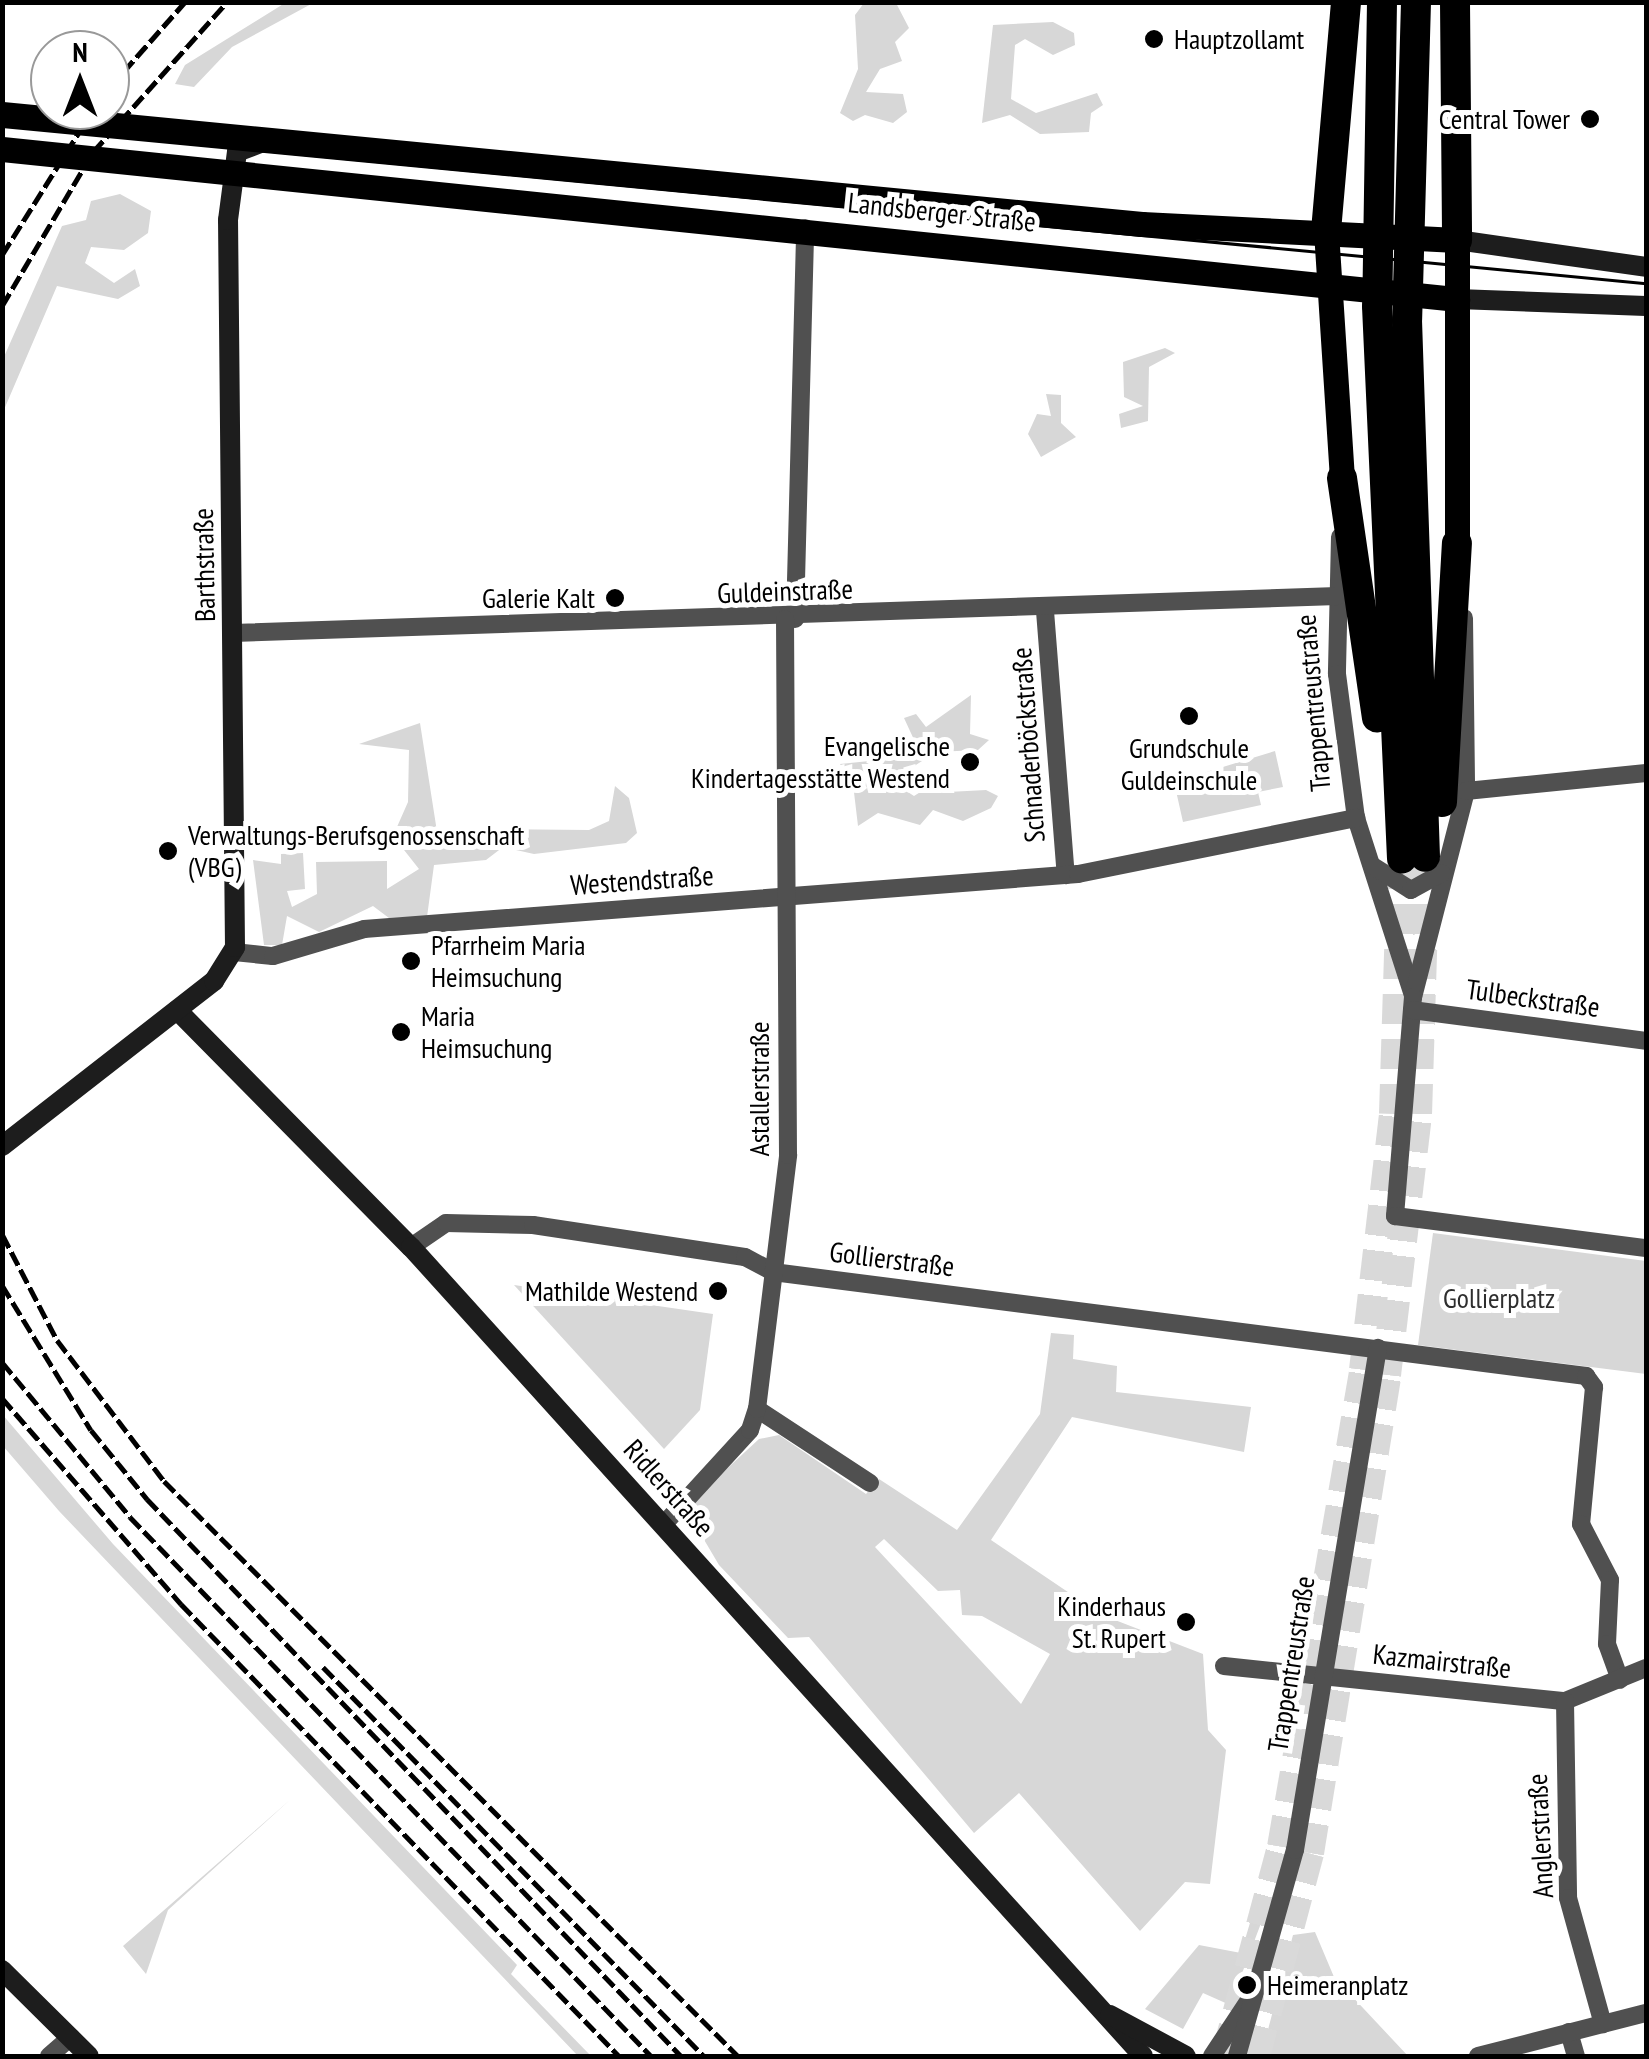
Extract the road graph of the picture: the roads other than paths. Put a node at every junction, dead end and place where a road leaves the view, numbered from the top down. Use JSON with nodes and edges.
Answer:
{"nodes":[{"id":1,"x":1346,"y":2,"type":"edge"},
{"id":2,"x":1382,"y":2,"type":"edge"},
{"id":3,"x":1416,"y":2,"type":"edge"},
{"id":4,"x":1455,"y":2,"type":"edge"},
{"id":5,"x":2,"y":114,"type":"edge"},
{"id":6,"x":316,"y":138,"type":"junction"},
{"id":7,"x":2,"y":150,"type":"edge"},
{"id":8,"x":231,"y":177,"type":"junction"},
{"id":9,"x":805,"y":228,"type":"junction"},
{"id":10,"x":1326,"y":231,"type":"junction"},
{"id":11,"x":1457,"y":240,"type":"junction"},
{"id":12,"x":1646,"y":267,"type":"edge"},
{"id":13,"x":1336,"y":288,"type":"junction"},
{"id":14,"x":1457,"y":299,"type":"junction"},
{"id":15,"x":1646,"y":306,"type":"edge"},
{"id":16,"x":1342,"y":478,"type":"junction"},
{"id":17,"x":1457,"y":543,"type":"junction"},
{"id":18,"x":1401,"y":567,"type":"junction"},
{"id":19,"x":1338,"y":596,"type":"junction"},
{"id":20,"x":1045,"y":611,"type":"junction"},
{"id":21,"x":790,"y":619,"type":"junction"},
{"id":22,"x":233,"y":633,"type":"junction"},
{"id":23,"x":1646,"y":773,"type":"edge"},
{"id":24,"x":1466,"y":791,"type":"junction"},
{"id":25,"x":1356,"y":818,"type":"junction"},
{"id":26,"x":1428,"y":858,"type":"junction"},
{"id":27,"x":1370,"y":862,"type":"junction"},
{"id":28,"x":1066,"y":875,"type":"junction"},
{"id":29,"x":782,"y":896,"type":"junction"},
{"id":30,"x":1430,"y":937,"type":"junction"},
{"id":31,"x":1394,"y":943,"type":"junction"},
{"id":32,"x":234,"y":952,"type":"junction"},
{"id":33,"x":1413,"y":1003,"type":"junction"},
{"id":34,"x":177,"y":1010,"type":"junction"},
{"id":35,"x":1646,"y":1041,"type":"edge"},
{"id":36,"x":2,"y":1146,"type":"edge"},
{"id":37,"x":411,"y":1246,"type":"junction"},
{"id":38,"x":1646,"y":1248,"type":"edge"},
{"id":39,"x":773,"y":1272,"type":"junction"},
{"id":40,"x":1378,"y":1348,"type":"junction"},
{"id":41,"x":757,"y":1409,"type":"junction"},
{"id":42,"x":870,"y":1483,"type":"dead end"},
{"id":43,"x":664,"y":1524,"type":"junction"},
{"id":44,"x":1224,"y":1666,"type":"dead end"},
{"id":45,"x":1646,"y":1668,"type":"edge"},
{"id":46,"x":1321,"y":1676,"type":"junction"},
{"id":47,"x":1620,"y":1680,"type":"junction"},
{"id":48,"x":1566,"y":1702,"type":"junction"},
{"id":49,"x":2,"y":1970,"type":"edge"},
{"id":50,"x":1257,"y":1988,"type":"junction"},
{"id":51,"x":1646,"y":2013,"type":"edge"},
{"id":52,"x":1110,"y":2014,"type":"junction"},
{"id":53,"x":1603,"y":2024,"type":"junction"},
{"id":54,"x":1569,"y":2032,"type":"junction"},
{"id":55,"x":71,"y":2037,"type":"junction"},
{"id":56,"x":49,"y":2056,"type":"edge"},
{"id":57,"x":90,"y":2056,"type":"edge"},
{"id":58,"x":1143,"y":2056,"type":"edge"},
{"id":59,"x":1186,"y":2056,"type":"edge"},
{"id":60,"x":1212,"y":2056,"type":"edge"},
{"id":61,"x":1237,"y":2056,"type":"edge"},
{"id":62,"x":1478,"y":2056,"type":"edge"},
{"id":63,"x":1576,"y":2056,"type":"edge"}],
"edges":[{"from":1,"to":10,"type":"highway"},
{"from":2,"to":18,"type":"highway"},
{"from":3,"to":18,"type":"highway"},
{"from":4,"to":11,"type":"highway"},
{"from":5,"to":6,"type":"main road","name":"Landsberger Straße"},
{"from":6,"to":8,"type":"street","name":"Landsberger Straße"},
{"from":6,"to":10,"type":"main road","name":"Landsberger Straße"},
{"from":7,"to":8,"type":"main road","name":"Landsberger Straße"},
{"from":8,"to":9,"type":"main road","name":"Landsberger Straße"},
{"from":8,"to":22,"type":"street","name":"Barthstraße"},
{"from":9,"to":13,"type":"main road","name":"Landsberger Straße"},
{"from":9,"to":21,"type":"street","name":"Astallerstraße"},
{"from":10,"to":11,"type":"main road","name":"Landsberger Straße"},
{"from":10,"to":13,"type":"main road"},
{"from":11,"to":12,"type":"street","name":"Landsberger Straße"},
{"from":11,"to":14,"type":"main road"},
{"from":13,"to":14,"type":"main road","name":"Landsberger Straße"},
{"from":13,"to":16,"type":"main road"},
{"from":14,"to":15,"type":"street","name":"Landsberger Straße"},
{"from":14,"to":17,"type":"main road"},
{"from":16,"to":19,"type":"street","name":"Trappentreustraße"},
{"from":16,"to":26,"type":"highway"},
{"from":17,"to":24,"type":"street","name":"Trappentreustraße"},
{"from":17,"to":26,"type":"highway"},
{"from":18,"to":26,"type":"highway","name":"Trappentreustraße"},
{"from":19,"to":20,"type":"street","name":"Guldeinstraße"},
{"from":19,"to":25,"type":"street","name":"Trappentreustraße"},
{"from":20,"to":21,"type":"street","name":"Guldeinstraße"},
{"from":20,"to":28,"type":"street","name":"Schnaderböckstraße"},
{"from":21,"to":22,"type":"street","name":"Guldeinstraße"},
{"from":21,"to":29,"type":"street","name":"Astallerstraße"},
{"from":22,"to":32,"type":"street","name":"Barthstraße"},
{"from":23,"to":24,"type":"street"},
{"from":24,"to":26,"type":"street","name":"Trappentreustraße"},
{"from":25,"to":27,"type":"street","name":"Trappentreustraße"},
{"from":25,"to":28,"type":"street","name":"Westendstraße"},
{"from":26,"to":27,"type":"street"},
{"from":26,"to":30,"type":"street","name":"Trappentreustraße"},
{"from":27,"to":31,"type":"street","name":"Trappentreustraße"},
{"from":28,"to":29,"type":"street","name":"Westendstraße"},
{"from":29,"to":32,"type":"street","name":"Westendstraße"},
{"from":29,"to":39,"type":"street","name":"Astallerstraße"},
{"from":30,"to":31,"type":"street"},
{"from":30,"to":33,"type":"street","name":"Trappentreustraße"},
{"from":31,"to":33,"type":"street","name":"Trappentreustraße"},
{"from":32,"to":34,"type":"street"},
{"from":33,"to":35,"type":"street","name":"Tulbeckstraße"},
{"from":33,"to":38,"type":"street","name":"Trappentreustraße"},
{"from":34,"to":36,"type":"street"},
{"from":34,"to":37,"type":"street","name":"Ridlerstraße"},
{"from":37,"to":39,"type":"street","name":"Gollierstraße"},
{"from":37,"to":43,"type":"street","name":"Ridlerstraße"},
{"from":39,"to":40,"type":"street","name":"Gollierstraße"},
{"from":39,"to":41,"type":"street","name":"Astallerstraße"},
{"from":40,"to":46,"type":"street","name":"Trappentreustraße"},
{"from":40,"to":47,"type":"street"},
{"from":41,"to":42,"type":"street"},
{"from":41,"to":43,"type":"street","name":"Astallerstraße"},
{"from":43,"to":52,"type":"street","name":"Ridlerstraße"},
{"from":44,"to":46,"type":"street","name":"Kazmairstraße"},
{"from":45,"to":47,"type":"street","name":"Kazmairstraße"},
{"from":46,"to":48,"type":"street","name":"Kazmairstraße"},
{"from":46,"to":50,"type":"street","name":"Trappentreustraße"},
{"from":47,"to":48,"type":"street","name":"Kazmairstraße"},
{"from":48,"to":53,"type":"street","name":"Anglerstraße"},
{"from":49,"to":55,"type":"street"},
{"from":50,"to":60,"type":"street","name":"Trappentreustraße"},
{"from":50,"to":61,"type":"street","name":"Trappentreustraße"},
{"from":51,"to":53,"type":"street"},
{"from":52,"to":58,"type":"street","name":"Ridlerstraße"},
{"from":52,"to":59,"type":"street","name":"Ridlerstraße"},
{"from":53,"to":54,"type":"street"},
{"from":54,"to":62,"type":"street"},
{"from":54,"to":63,"type":"street"},
{"from":55,"to":56,"type":"street"},
{"from":55,"to":57,"type":"street"}]}
